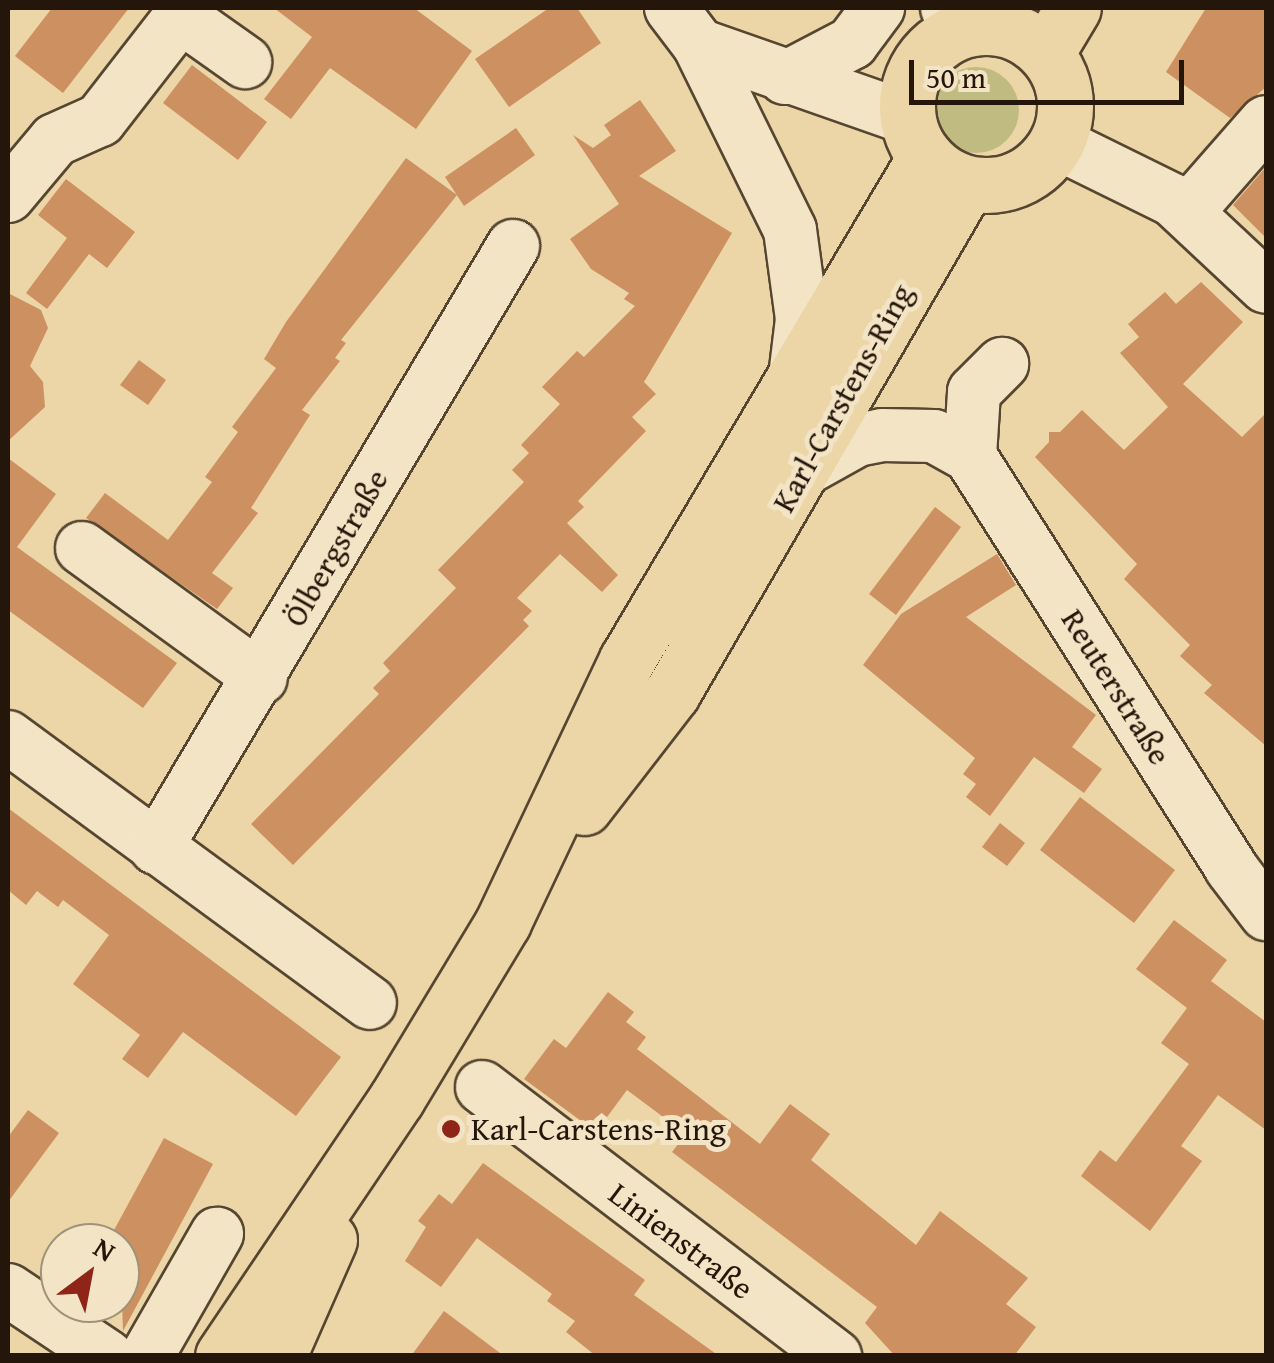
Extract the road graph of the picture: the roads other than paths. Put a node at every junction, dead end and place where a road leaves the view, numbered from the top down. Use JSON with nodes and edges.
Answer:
{"nodes":[{"id":1,"x":878,"y":8,"type":"edge"},
{"id":2,"x":183,"y":12,"type":"edge"},
{"id":3,"x":976,"y":18,"type":"edge"},
{"id":4,"x":685,"y":26,"type":"edge"},
{"id":5,"x":1060,"y":30,"type":"edge"},
{"id":6,"x":245,"y":62,"type":"dead end"},
{"id":7,"x":785,"y":78,"type":"junction"},
{"id":8,"x":1266,"y":122,"type":"edge"},
{"id":9,"x":1057,"y":143,"type":"junction"},
{"id":10,"x":933,"y":153,"type":"junction"},
{"id":11,"x":8,"y":196,"type":"edge"},
{"id":12,"x":1188,"y":210,"type":"junction"},
{"id":13,"x":513,"y":246,"type":"dead end"},
{"id":14,"x":1266,"y":288,"type":"edge"},
{"id":15,"x":1002,"y":364,"type":"dead end"},
{"id":16,"x":794,"y":378,"type":"junction"},
{"id":17,"x":970,"y":456,"type":"junction"},
{"id":18,"x":807,"y":468,"type":"junction"},
{"id":19,"x":82,"y":548,"type":"dead end"},
{"id":20,"x":261,"y":678,"type":"junction"},
{"id":21,"x":8,"y":737,"type":"edge"},
{"id":22,"x":156,"y":848,"type":"junction"},
{"id":23,"x":541,"y":853,"type":"junction"},
{"id":24,"x":1266,"y":914,"type":"edge"},
{"id":25,"x":370,"y":1003,"type":"dead end"},
{"id":26,"x":482,"y":1087,"type":"dead end"},
{"id":27,"x":378,"y":1127,"type":"junction"},
{"id":28,"x":217,"y":1234,"type":"dead end"},
{"id":29,"x":8,"y":1290,"type":"edge"},
{"id":30,"x":107,"y":1356,"type":"edge"},
{"id":31,"x":147,"y":1356,"type":"edge"},
{"id":32,"x":223,"y":1356,"type":"edge"},
{"id":33,"x":278,"y":1356,"type":"edge"},
{"id":34,"x":836,"y":1356,"type":"edge"}],
"edges":[{"from":1,"to":7,"type":"street"},
{"from":2,"to":6,"type":"street"},
{"from":2,"to":11,"type":"street"},
{"from":3,"to":5,"type":"main road"},
{"from":3,"to":10,"type":"main road"},
{"from":4,"to":7,"type":"street"},
{"from":4,"to":16,"type":"street"},
{"from":5,"to":9,"type":"main road"},
{"from":7,"to":10,"type":"street"},
{"from":8,"to":12,"type":"street"},
{"from":9,"to":10,"type":"main road"},
{"from":9,"to":12,"type":"street"},
{"from":10,"to":16,"type":"main road","name":"Karl-Carstens-Ring"},
{"from":10,"to":18,"type":"main road","name":"Karl-Carstens-Ring"},
{"from":12,"to":14,"type":"street"},
{"from":13,"to":20,"type":"street","name":"Ölbergstraße"},
{"from":15,"to":17,"type":"street"},
{"from":16,"to":23,"type":"main road","name":"Karl-Carstens-Ring"},
{"from":17,"to":18,"type":"street"},
{"from":17,"to":24,"type":"street","name":"Reuterstraße"},
{"from":18,"to":23,"type":"main road","name":"Karl-Carstens-Ring"},
{"from":19,"to":20,"type":"street"},
{"from":20,"to":22,"type":"street","name":"Ölbergstraße"},
{"from":21,"to":22,"type":"street"},
{"from":22,"to":25,"type":"street"},
{"from":23,"to":27,"type":"main road","name":"Karl-Carstens-Ring"},
{"from":26,"to":34,"type":"street","name":"Linienstraße"},
{"from":27,"to":32,"type":"main road","name":"Karl-Carstens-Ring"},
{"from":27,"to":33,"type":"main road","name":"Karl-Carstens-Ring"},
{"from":28,"to":31,"type":"street"},
{"from":29,"to":30,"type":"street"}]}
